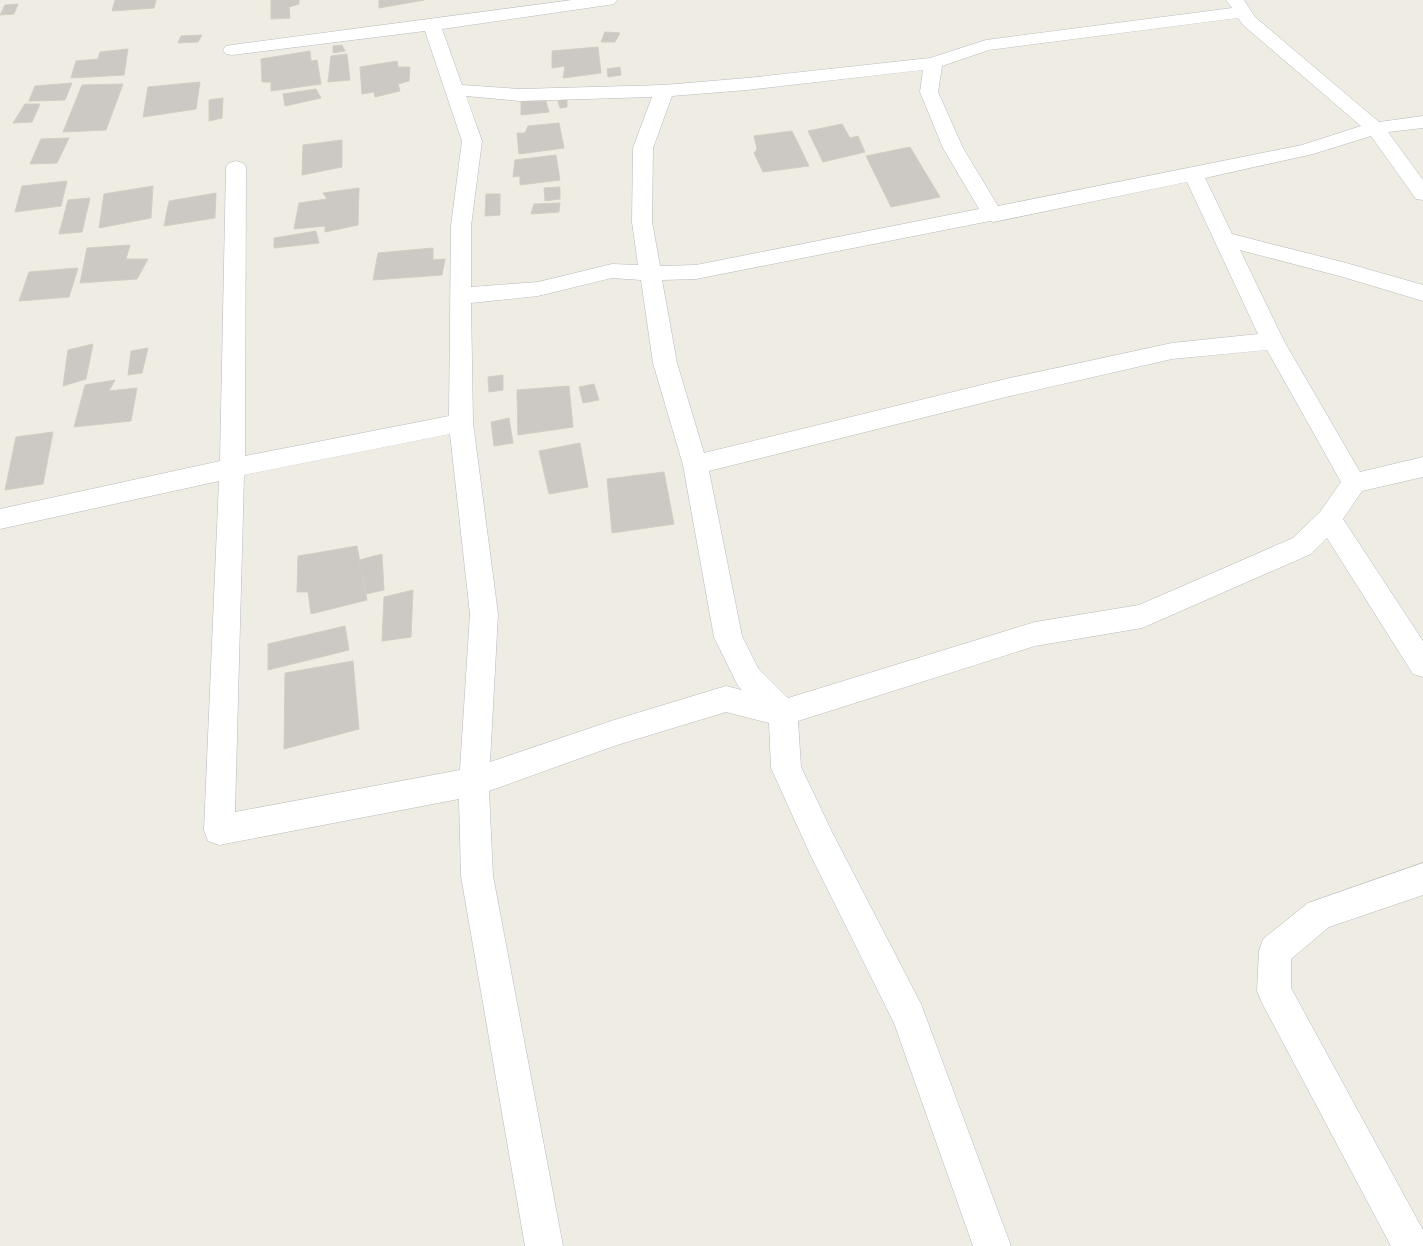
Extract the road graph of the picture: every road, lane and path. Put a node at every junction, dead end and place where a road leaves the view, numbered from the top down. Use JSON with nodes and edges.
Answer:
{"nodes":[{"id":1,"x":608,"y":0,"type":"edge"},
{"id":2,"x":1239,"y":6,"type":"edge"},
{"id":3,"x":432,"y":25,"type":"junction"},
{"id":4,"x":232,"y":50,"type":"dead end"},
{"id":5,"x":933,"y":63,"type":"junction"},
{"id":6,"x":454,"y":90,"type":"junction"},
{"id":7,"x":664,"y":91,"type":"junction"},
{"id":8,"x":1423,"y":122,"type":"edge"},
{"id":9,"x":1375,"y":128,"type":"junction"},
{"id":10,"x":236,"y":167,"type":"dead end"},
{"id":11,"x":1193,"y":174,"type":"junction"},
{"id":12,"x":1423,"y":194,"type":"edge"},
{"id":13,"x":993,"y":215,"type":"junction"},
{"id":14,"x":1223,"y":238,"type":"junction"},
{"id":15,"x":652,"y":273,"type":"junction"},
{"id":16,"x":1423,"y":293,"type":"edge"},
{"id":17,"x":461,"y":296,"type":"junction"},
{"id":18,"x":1273,"y":341,"type":"junction"},
{"id":19,"x":461,"y":423,"type":"junction"},
{"id":20,"x":695,"y":465,"type":"junction"},
{"id":21,"x":1423,"y":467,"type":"edge"},
{"id":22,"x":232,"y":468,"type":"junction"},
{"id":23,"x":1354,"y":483,"type":"junction"},
{"id":24,"x":0,"y":519,"type":"edge"},
{"id":25,"x":1329,"y":519,"type":"junction"},
{"id":26,"x":1423,"y":665,"type":"edge"},
{"id":27,"x":784,"y":713,"type":"junction"},
{"id":28,"x":474,"y":782,"type":"junction"},
{"id":29,"x":1423,"y":879,"type":"edge"},
{"id":30,"x":544,"y":1246,"type":"edge"},
{"id":31,"x":992,"y":1246,"type":"edge"},
{"id":32,"x":1411,"y":1246,"type":"edge"}],
"edges":[{"from":1,"to":3,"type":"street"},
{"from":2,"to":5,"type":"street"},
{"from":2,"to":9,"type":"street"},
{"from":3,"to":4,"type":"street"},
{"from":3,"to":6,"type":"street"},
{"from":5,"to":7,"type":"street"},
{"from":5,"to":13,"type":"street"},
{"from":6,"to":7,"type":"street"},
{"from":6,"to":17,"type":"street"},
{"from":7,"to":15,"type":"street"},
{"from":8,"to":9,"type":"street"},
{"from":9,"to":11,"type":"street"},
{"from":9,"to":12,"type":"street"},
{"from":10,"to":22,"type":"street"},
{"from":11,"to":13,"type":"street"},
{"from":11,"to":14,"type":"street"},
{"from":13,"to":15,"type":"street"},
{"from":14,"to":16,"type":"street"},
{"from":14,"to":18,"type":"street"},
{"from":15,"to":17,"type":"street"},
{"from":15,"to":20,"type":"street"},
{"from":17,"to":19,"type":"street"},
{"from":18,"to":20,"type":"street"},
{"from":18,"to":23,"type":"street"},
{"from":19,"to":22,"type":"street"},
{"from":19,"to":28,"type":"street"},
{"from":20,"to":27,"type":"street"},
{"from":21,"to":23,"type":"street"},
{"from":22,"to":24,"type":"street"},
{"from":22,"to":28,"type":"street"},
{"from":23,"to":25,"type":"street"},
{"from":25,"to":26,"type":"street"},
{"from":25,"to":27,"type":"street"},
{"from":27,"to":28,"type":"street"},
{"from":27,"to":31,"type":"street"},
{"from":28,"to":30,"type":"street"},
{"from":29,"to":32,"type":"street"}]}
